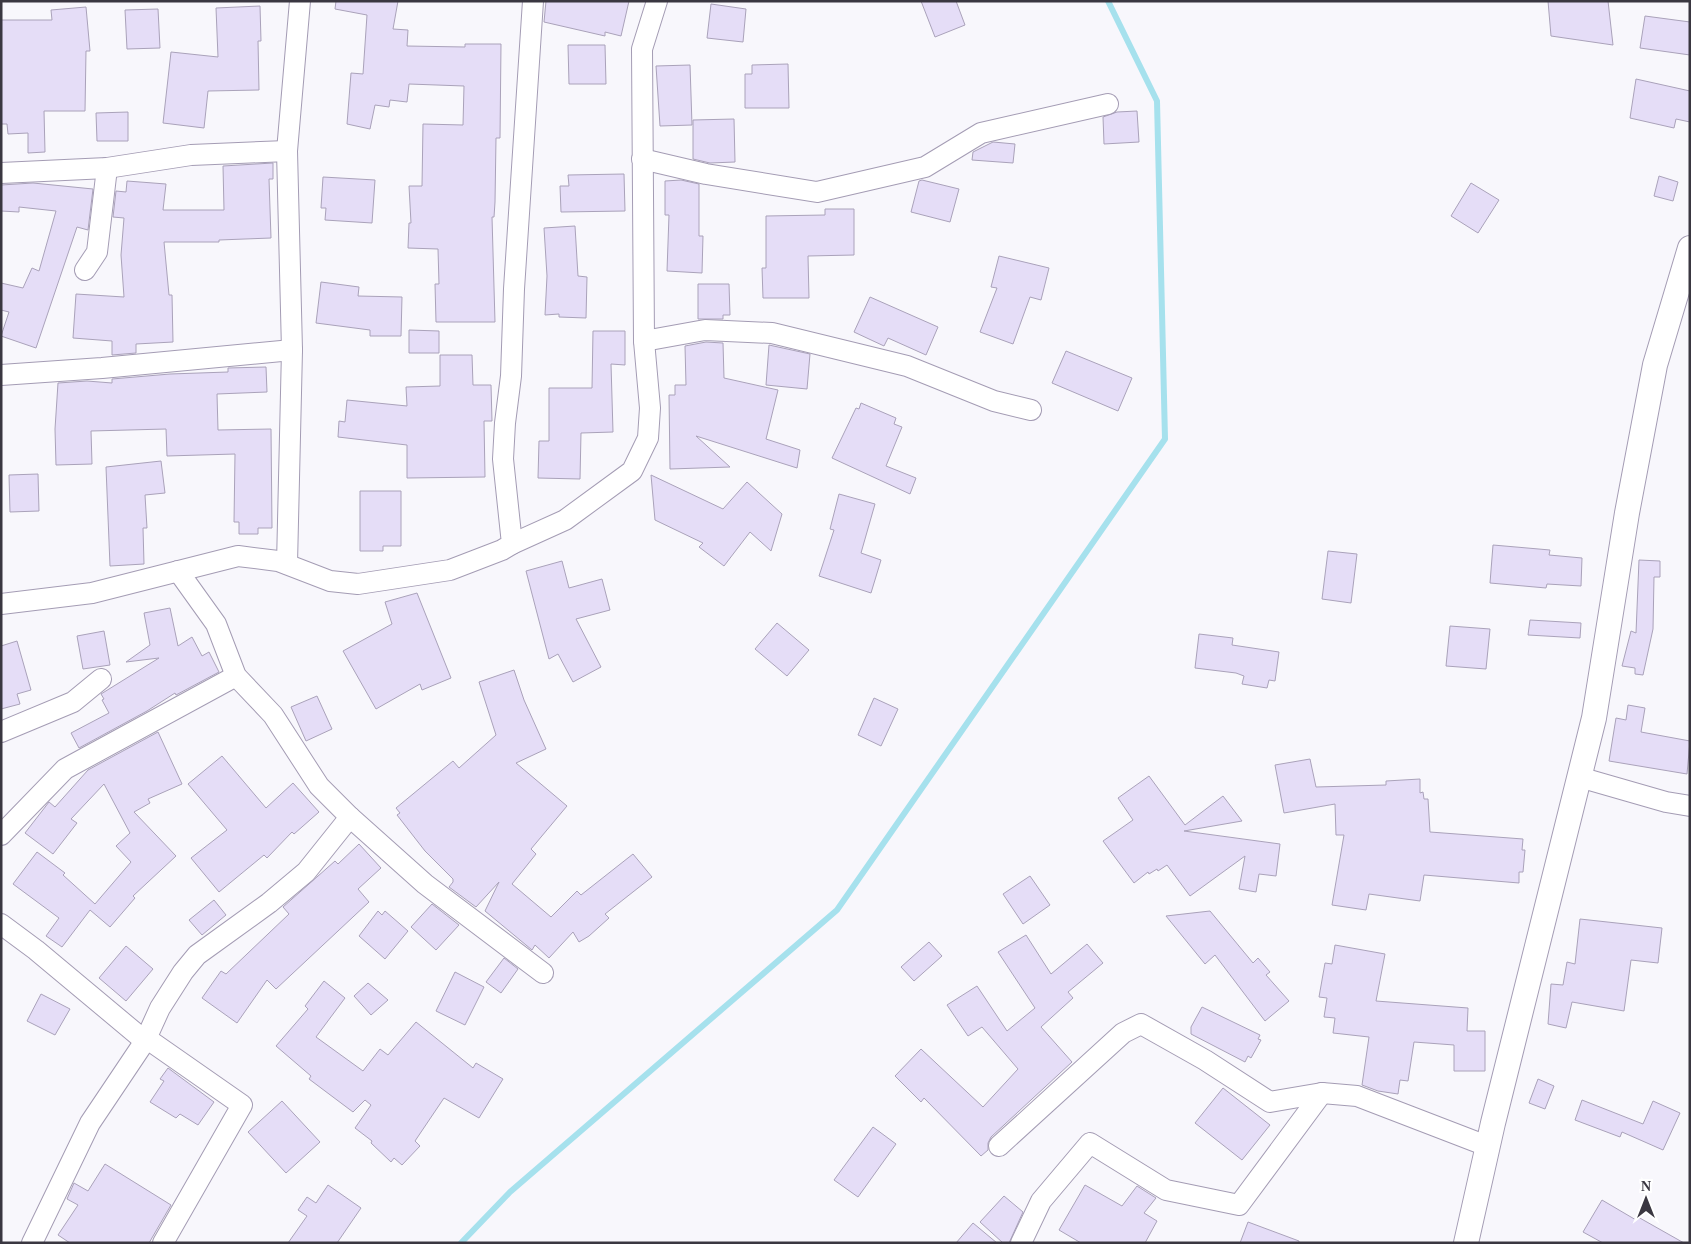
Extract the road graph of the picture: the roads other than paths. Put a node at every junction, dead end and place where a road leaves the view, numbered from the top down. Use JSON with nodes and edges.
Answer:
{"nodes":[{"id":1,"x":300,"y":1,"type":"edge"},
{"id":2,"x":533,"y":1,"type":"edge"},
{"id":3,"x":657,"y":1,"type":"edge"},
{"id":4,"x":1108,"y":104,"type":"dead end"},
{"id":5,"x":287,"y":151,"type":"junction"},
{"id":6,"x":642,"y":159,"type":"junction"},
{"id":7,"x":107,"y":168,"type":"junction"},
{"id":8,"x":1,"y":174,"type":"edge"},
{"id":9,"x":1690,"y":248,"type":"edge"},
{"id":10,"x":85,"y":270,"type":"dead end"},
{"id":11,"x":644,"y":341,"type":"junction"},
{"id":12,"x":292,"y":350,"type":"junction"},
{"id":13,"x":1,"y":375,"type":"edge"},
{"id":14,"x":1031,"y":410,"type":"dead end"},
{"id":15,"x":512,"y":544,"type":"junction"},
{"id":16,"x":286,"y":564,"type":"junction"},
{"id":17,"x":178,"y":571,"type":"junction"},
{"id":18,"x":1,"y":604,"type":"edge"},
{"id":19,"x":236,"y":676,"type":"junction"},
{"id":20,"x":101,"y":679,"type":"dead end"},
{"id":21,"x":1,"y":732,"type":"edge"},
{"id":22,"x":1579,"y":777,"type":"junction"},
{"id":23,"x":1690,"y":806,"type":"edge"},
{"id":24,"x":350,"y":817,"type":"junction"},
{"id":25,"x":1,"y":835,"type":"edge"},
{"id":26,"x":1,"y":924,"type":"edge"},
{"id":27,"x":543,"y":972,"type":"dead end"},
{"id":28,"x":145,"y":1040,"type":"junction"},
{"id":29,"x":1322,"y":1093,"type":"junction"},
{"id":30,"x":999,"y":1146,"type":"dead end"},
{"id":31,"x":1488,"y":1146,"type":"junction"},
{"id":32,"x":32,"y":1243,"type":"edge"},
{"id":33,"x":163,"y":1243,"type":"edge"},
{"id":34,"x":1021,"y":1243,"type":"edge"},
{"id":35,"x":1466,"y":1243,"type":"edge"}],
"edges":[{"from":1,"to":5,"type":"street"},
{"from":2,"to":15,"type":"street"},
{"from":3,"to":6,"type":"street"},
{"from":4,"to":6,"type":"street"},
{"from":5,"to":7,"type":"street"},
{"from":5,"to":12,"type":"street"},
{"from":6,"to":11,"type":"street"},
{"from":7,"to":8,"type":"street"},
{"from":7,"to":10,"type":"street"},
{"from":9,"to":22,"type":"street"},
{"from":11,"to":14,"type":"street"},
{"from":11,"to":15,"type":"street"},
{"from":12,"to":13,"type":"street"},
{"from":12,"to":16,"type":"street"},
{"from":15,"to":16,"type":"street"},
{"from":16,"to":17,"type":"street"},
{"from":17,"to":18,"type":"street"},
{"from":17,"to":19,"type":"street"},
{"from":19,"to":24,"type":"street"},
{"from":19,"to":25,"type":"street"},
{"from":20,"to":21,"type":"street"},
{"from":22,"to":23,"type":"street"},
{"from":22,"to":31,"type":"street"},
{"from":24,"to":27,"type":"street"},
{"from":24,"to":28,"type":"street"},
{"from":26,"to":28,"type":"street"},
{"from":28,"to":32,"type":"street"},
{"from":28,"to":33,"type":"street"},
{"from":29,"to":30,"type":"street"},
{"from":29,"to":31,"type":"street"},
{"from":29,"to":34,"type":"street"},
{"from":31,"to":35,"type":"street"}]}
